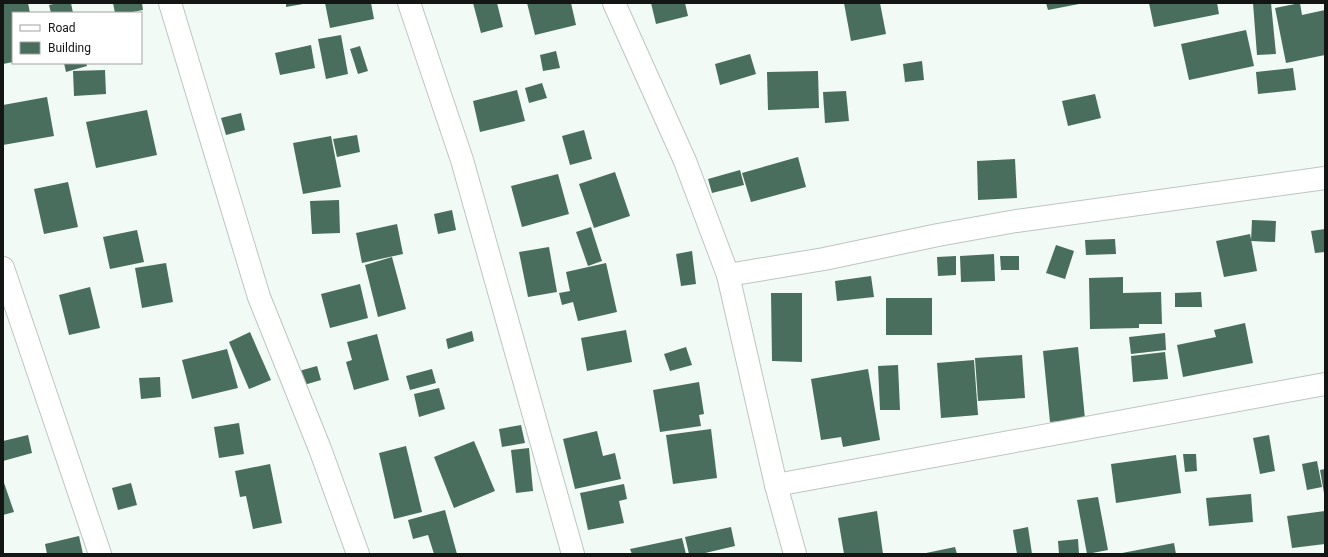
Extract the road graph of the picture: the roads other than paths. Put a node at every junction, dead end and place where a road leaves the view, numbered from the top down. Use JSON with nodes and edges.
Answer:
{"nodes":[{"id":1,"x":170,"y":3,"type":"edge"},
{"id":2,"x":409,"y":3,"type":"edge"},
{"id":3,"x":614,"y":3,"type":"edge"},
{"id":4,"x":1325,"y":178,"type":"edge"},
{"id":5,"x":3,"y":268,"type":"edge"},
{"id":6,"x":728,"y":275,"type":"junction"},
{"id":7,"x":1325,"y":384,"type":"edge"},
{"id":8,"x":776,"y":485,"type":"junction"},
{"id":9,"x":100,"y":554,"type":"edge"},
{"id":10,"x":358,"y":554,"type":"edge"},
{"id":11,"x":573,"y":554,"type":"edge"},
{"id":12,"x":795,"y":554,"type":"edge"}],
"edges":[{"from":1,"to":10,"type":"street"},
{"from":2,"to":11,"type":"street"},
{"from":3,"to":6,"type":"street"},
{"from":4,"to":6,"type":"street"},
{"from":5,"to":9,"type":"street"},
{"from":6,"to":8,"type":"street"},
{"from":7,"to":8,"type":"street"},
{"from":8,"to":12,"type":"street"}]}
